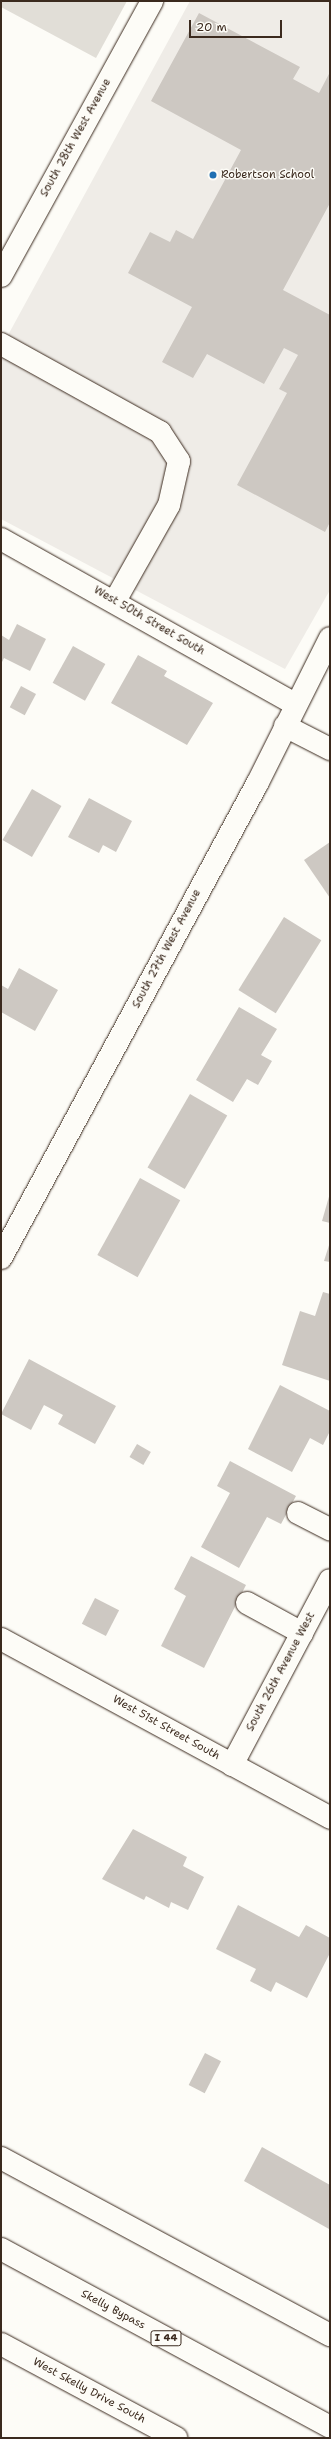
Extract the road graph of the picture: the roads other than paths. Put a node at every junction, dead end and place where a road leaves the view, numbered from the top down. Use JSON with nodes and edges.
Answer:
{"nodes":[{"id":1,"x":152,"y":1,"type":"edge"},
{"id":2,"x":1,"y":276,"type":"edge"},
{"id":3,"x":1,"y":344,"type":"edge"},
{"id":4,"x":1,"y":539,"type":"edge"},
{"id":5,"x":115,"y":601,"type":"junction"},
{"id":6,"x":330,"y":638,"type":"edge"},
{"id":7,"x":295,"y":704,"type":"junction"},
{"id":8,"x":285,"y":726,"type":"junction"},
{"id":9,"x":330,"y":750,"type":"edge"},
{"id":10,"x":1,"y":1258,"type":"edge"},
{"id":11,"x":298,"y":1513,"type":"dead end"},
{"id":12,"x":330,"y":1529,"type":"edge"},
{"id":13,"x":330,"y":1580,"type":"edge"},
{"id":14,"x":247,"y":1603,"type":"dead end"},
{"id":15,"x":302,"y":1633,"type":"junction"},
{"id":16,"x":1,"y":1640,"type":"edge"},
{"id":17,"x":232,"y":1765,"type":"junction"},
{"id":18,"x":330,"y":1818,"type":"edge"},
{"id":19,"x":1,"y":2158,"type":"edge"},
{"id":20,"x":1,"y":2249,"type":"edge"},
{"id":21,"x":330,"y":2335,"type":"edge"},
{"id":22,"x":1,"y":2344,"type":"edge"},
{"id":23,"x":330,"y":2428,"type":"edge"},
{"id":24,"x":176,"y":2438,"type":"edge"}],
"edges":[{"from":1,"to":2,"type":"main road","name":"South 28th West Avenue"},
{"from":3,"to":5,"type":"main road"},
{"from":4,"to":5,"type":"main road","name":"West 50th Street South"},
{"from":5,"to":7,"type":"main road","name":"West 50th Street South"},
{"from":6,"to":7,"type":"main road","name":"South 27th West Avenue"},
{"from":7,"to":8,"type":"main road","name":"South 27th West Avenue"},
{"from":8,"to":9,"type":"main road"},
{"from":8,"to":10,"type":"main road","name":"South 27th West Avenue"},
{"from":11,"to":12,"type":"main road"},
{"from":13,"to":15,"type":"main road","name":"South 26th Avenue West"},
{"from":14,"to":15,"type":"main road"},
{"from":15,"to":17,"type":"main road","name":"South 26th Avenue West"},
{"from":16,"to":17,"type":"main road","name":"West 51st Street South"},
{"from":17,"to":18,"type":"main road","name":"West 51st Street South"},
{"from":19,"to":21,"type":"main road"},
{"from":20,"to":23,"type":"main road","name":"Skelly Bypass","number":"I 44"},
{"from":22,"to":24,"type":"main road","name":"West Skelly Drive South"}]}
